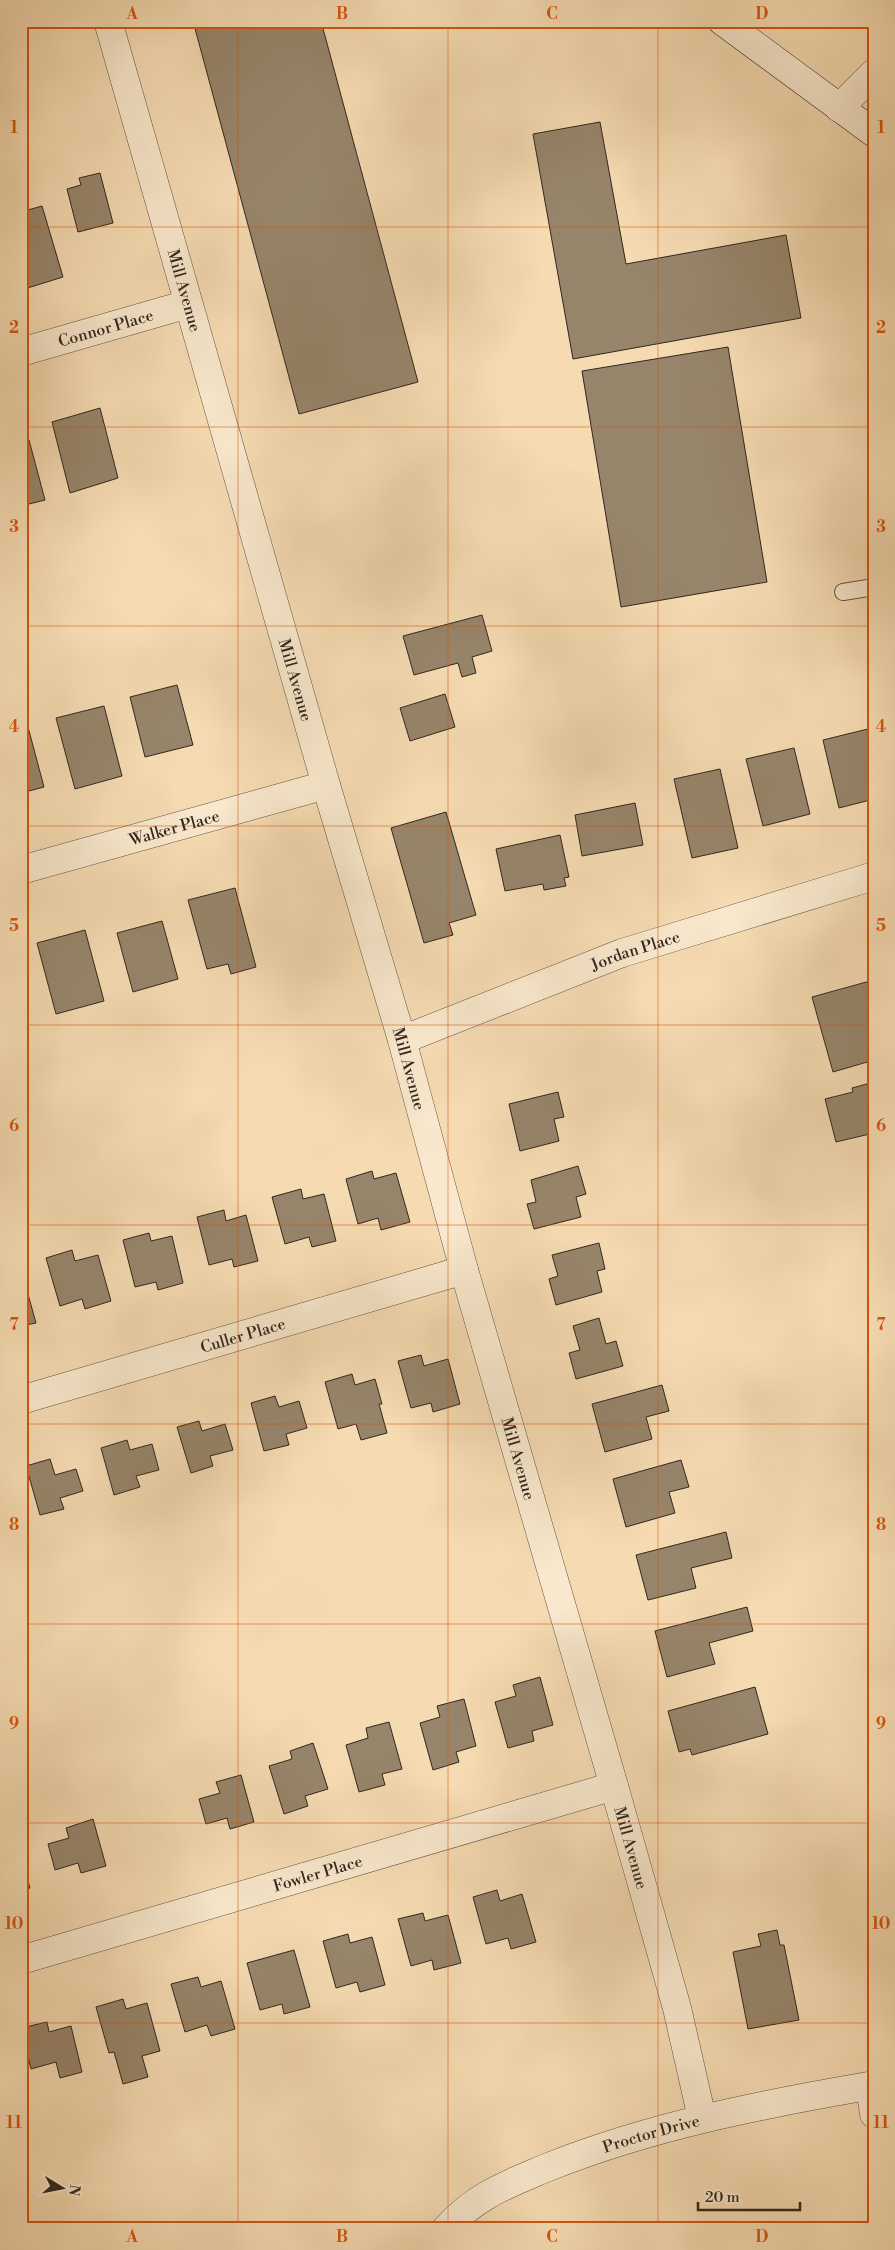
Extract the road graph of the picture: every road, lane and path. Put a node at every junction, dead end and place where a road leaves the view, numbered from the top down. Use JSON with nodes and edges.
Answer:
{"nodes":[{"id":1,"x":108,"y":21,"type":"edge"},
{"id":2,"x":722,"y":21,"type":"edge"},
{"id":3,"x":874,"y":72,"type":"edge"},
{"id":4,"x":839,"y":108,"type":"junction"},
{"id":5,"x":874,"y":133,"type":"edge"},
{"id":6,"x":188,"y":304,"type":"junction"},
{"id":7,"x":21,"y":352,"type":"edge"},
{"id":8,"x":874,"y":587,"type":"edge"},
{"id":9,"x":843,"y":592,"type":"dead end"},
{"id":10,"x":326,"y":785,"type":"junction"},
{"id":11,"x":21,"y":870,"type":"edge"},
{"id":12,"x":872,"y":879,"type":"edge"},
{"id":13,"x":402,"y":1040,"type":"junction"},
{"id":14,"x":464,"y":1270,"type":"junction"},
{"id":15,"x":21,"y":1400,"type":"edge"},
{"id":16,"x":614,"y":1786,"type":"junction"},
{"id":17,"x":21,"y":1960,"type":"edge"},
{"id":18,"x":872,"y":2086,"type":"edge"},
{"id":19,"x":874,"y":2114,"type":"edge"},
{"id":20,"x":702,"y":2118,"type":"junction"},
{"id":21,"x":446,"y":2229,"type":"edge"}],
"edges":[{"from":1,"to":6,"type":"street","name":"Mill Avenue"},
{"from":2,"to":4,"type":"street"},
{"from":3,"to":4,"type":"street"},
{"from":4,"to":5,"type":"street"},
{"from":6,"to":7,"type":"street","name":"Connor Place"},
{"from":6,"to":10,"type":"street","name":"Mill Avenue"},
{"from":8,"to":9,"type":"lane"},
{"from":10,"to":11,"type":"street","name":"Walker Place"},
{"from":10,"to":13,"type":"street","name":"Mill Avenue"},
{"from":12,"to":13,"type":"street","name":"Jordan Place"},
{"from":13,"to":14,"type":"street","name":"Mill Avenue"},
{"from":14,"to":15,"type":"street","name":"Culler Place"},
{"from":14,"to":16,"type":"street","name":"Mill Avenue"},
{"from":16,"to":17,"type":"street","name":"Fowler Place"},
{"from":16,"to":20,"type":"street","name":"Mill Avenue"},
{"from":18,"to":19,"type":"street"},
{"from":18,"to":20,"type":"street","name":"Proctor Drive"},
{"from":20,"to":21,"type":"street","name":"Proctor Drive"}]}
